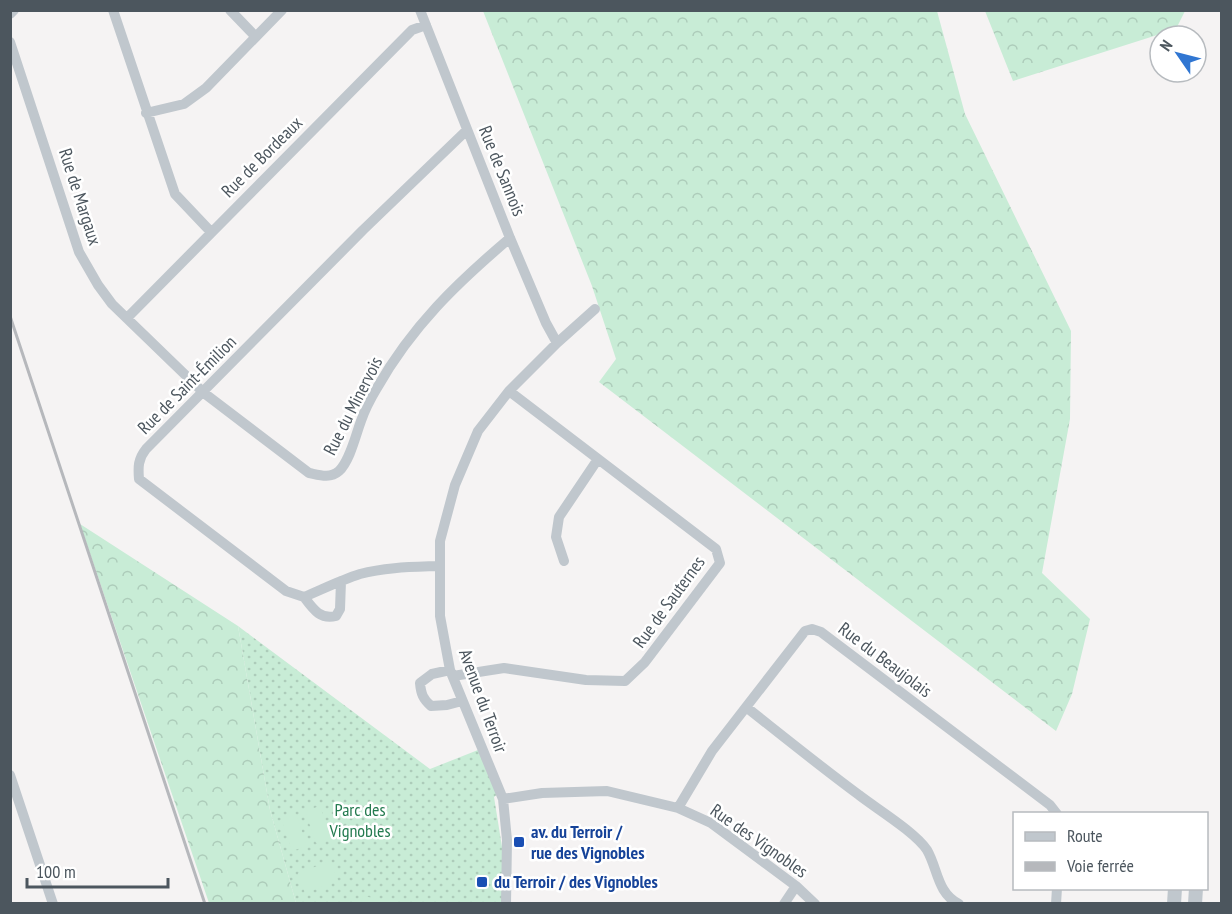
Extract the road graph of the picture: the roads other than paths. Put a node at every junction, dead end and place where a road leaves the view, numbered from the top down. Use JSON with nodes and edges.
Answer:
{"nodes":[{"id":1,"x":14,"y":10,"type":"edge"},
{"id":2,"x":113,"y":10,"type":"edge"},
{"id":3,"x":230,"y":10,"type":"edge"},
{"id":4,"x":282,"y":10,"type":"edge"},
{"id":5,"x":420,"y":10,"type":"edge"},
{"id":6,"x":10,"y":14,"type":"edge"},
{"id":7,"x":426,"y":25,"type":"junction"},
{"id":8,"x":256,"y":37,"type":"junction"},
{"id":9,"x":10,"y":42,"type":"edge"},
{"id":10,"x":146,"y":113,"type":"junction"},
{"id":11,"x":467,"y":130,"type":"junction"},
{"id":12,"x":211,"y":232,"type":"junction"},
{"id":13,"x":510,"y":238,"type":"junction"},
{"id":14,"x":595,"y":309,"type":"dead end"},
{"id":15,"x":127,"y":318,"type":"junction"},
{"id":16,"x":556,"y":343,"type":"junction"},
{"id":17,"x":509,"y":391,"type":"junction"},
{"id":18,"x":204,"y":393,"type":"junction"},
{"id":19,"x":598,"y":459,"type":"junction"},
{"id":20,"x":564,"y":561,"type":"dead end"},
{"id":21,"x":439,"y":566,"type":"junction"},
{"id":22,"x":341,"y":581,"type":"junction"},
{"id":23,"x":304,"y":597,"type":"junction"},
{"id":24,"x":452,"y":673,"type":"junction"},
{"id":25,"x":462,"y":701,"type":"junction"},
{"id":26,"x":746,"y":707,"type":"junction"},
{"id":27,"x":10,"y":775,"type":"edge"},
{"id":28,"x":503,"y":799,"type":"junction"},
{"id":29,"x":678,"y":808,"type":"junction"},
{"id":30,"x":1055,"y":812,"type":"edge"},
{"id":31,"x":796,"y":886,"type":"junction"},
{"id":32,"x":53,"y":903,"type":"edge"},
{"id":33,"x":506,"y":903,"type":"edge"},
{"id":34,"x":783,"y":903,"type":"edge"},
{"id":35,"x":815,"y":903,"type":"edge"},
{"id":36,"x":959,"y":903,"type":"edge"}],
"edges":[{"from":1,"to":6,"type":"street"},
{"from":2,"to":10,"type":"street"},
{"from":3,"to":8,"type":"street"},
{"from":4,"to":8,"type":"street"},
{"from":5,"to":7,"type":"street","name":"Rue de Sannois"},
{"from":7,"to":11,"type":"street","name":"Rue de Sannois"},
{"from":7,"to":12,"type":"street","name":"Rue de Bordeaux"},
{"from":8,"to":10,"type":"street"},
{"from":9,"to":15,"type":"street","name":"Rue de Margaux"},
{"from":10,"to":12,"type":"street"},
{"from":11,"to":13,"type":"street","name":"Rue de Sannois"},
{"from":11,"to":18,"type":"street","name":"Rue de Saint-Émilion"},
{"from":12,"to":15,"type":"street","name":"Rue de Bordeaux"},
{"from":13,"to":16,"type":"street","name":"Rue de Sannois"},
{"from":13,"to":18,"type":"street","name":"Rue du Minervois"},
{"from":14,"to":16,"type":"street","name":"Avenue du Terroir"},
{"from":15,"to":18,"type":"street","name":"Rue de Margaux"},
{"from":16,"to":17,"type":"street","name":"Avenue du Terroir"},
{"from":17,"to":19,"type":"street","name":"Rue de Sauternes"},
{"from":17,"to":21,"type":"street","name":"Avenue du Terroir"},
{"from":18,"to":23,"type":"street","name":"Rue de Saint-Émilion"},
{"from":19,"to":20,"type":"street"},
{"from":19,"to":24,"type":"street","name":"Rue de Sauternes"},
{"from":21,"to":22,"type":"street"},
{"from":21,"to":24,"type":"street","name":"Avenue du Terroir"},
{"from":22,"to":23,"type":"street"},
{"from":22,"to":23,"type":"street"},
{"from":24,"to":25,"type":"street","name":"Avenue du Terroir"},
{"from":24,"to":25,"type":"street"},
{"from":25,"to":28,"type":"street","name":"Avenue du Terroir"},
{"from":26,"to":29,"type":"street","name":"Rue du Beaujolais"},
{"from":26,"to":30,"type":"street","name":"Rue du Beaujolais"},
{"from":26,"to":36,"type":"street"},
{"from":27,"to":32,"type":"street"},
{"from":28,"to":29,"type":"street","name":"Rue des Vignobles"},
{"from":28,"to":33,"type":"street","name":"Avenue du Terroir"},
{"from":29,"to":31,"type":"street","name":"Rue des Vignobles"},
{"from":31,"to":34,"type":"street"},
{"from":31,"to":35,"type":"street","name":"Rue des Vignobles"}]}
